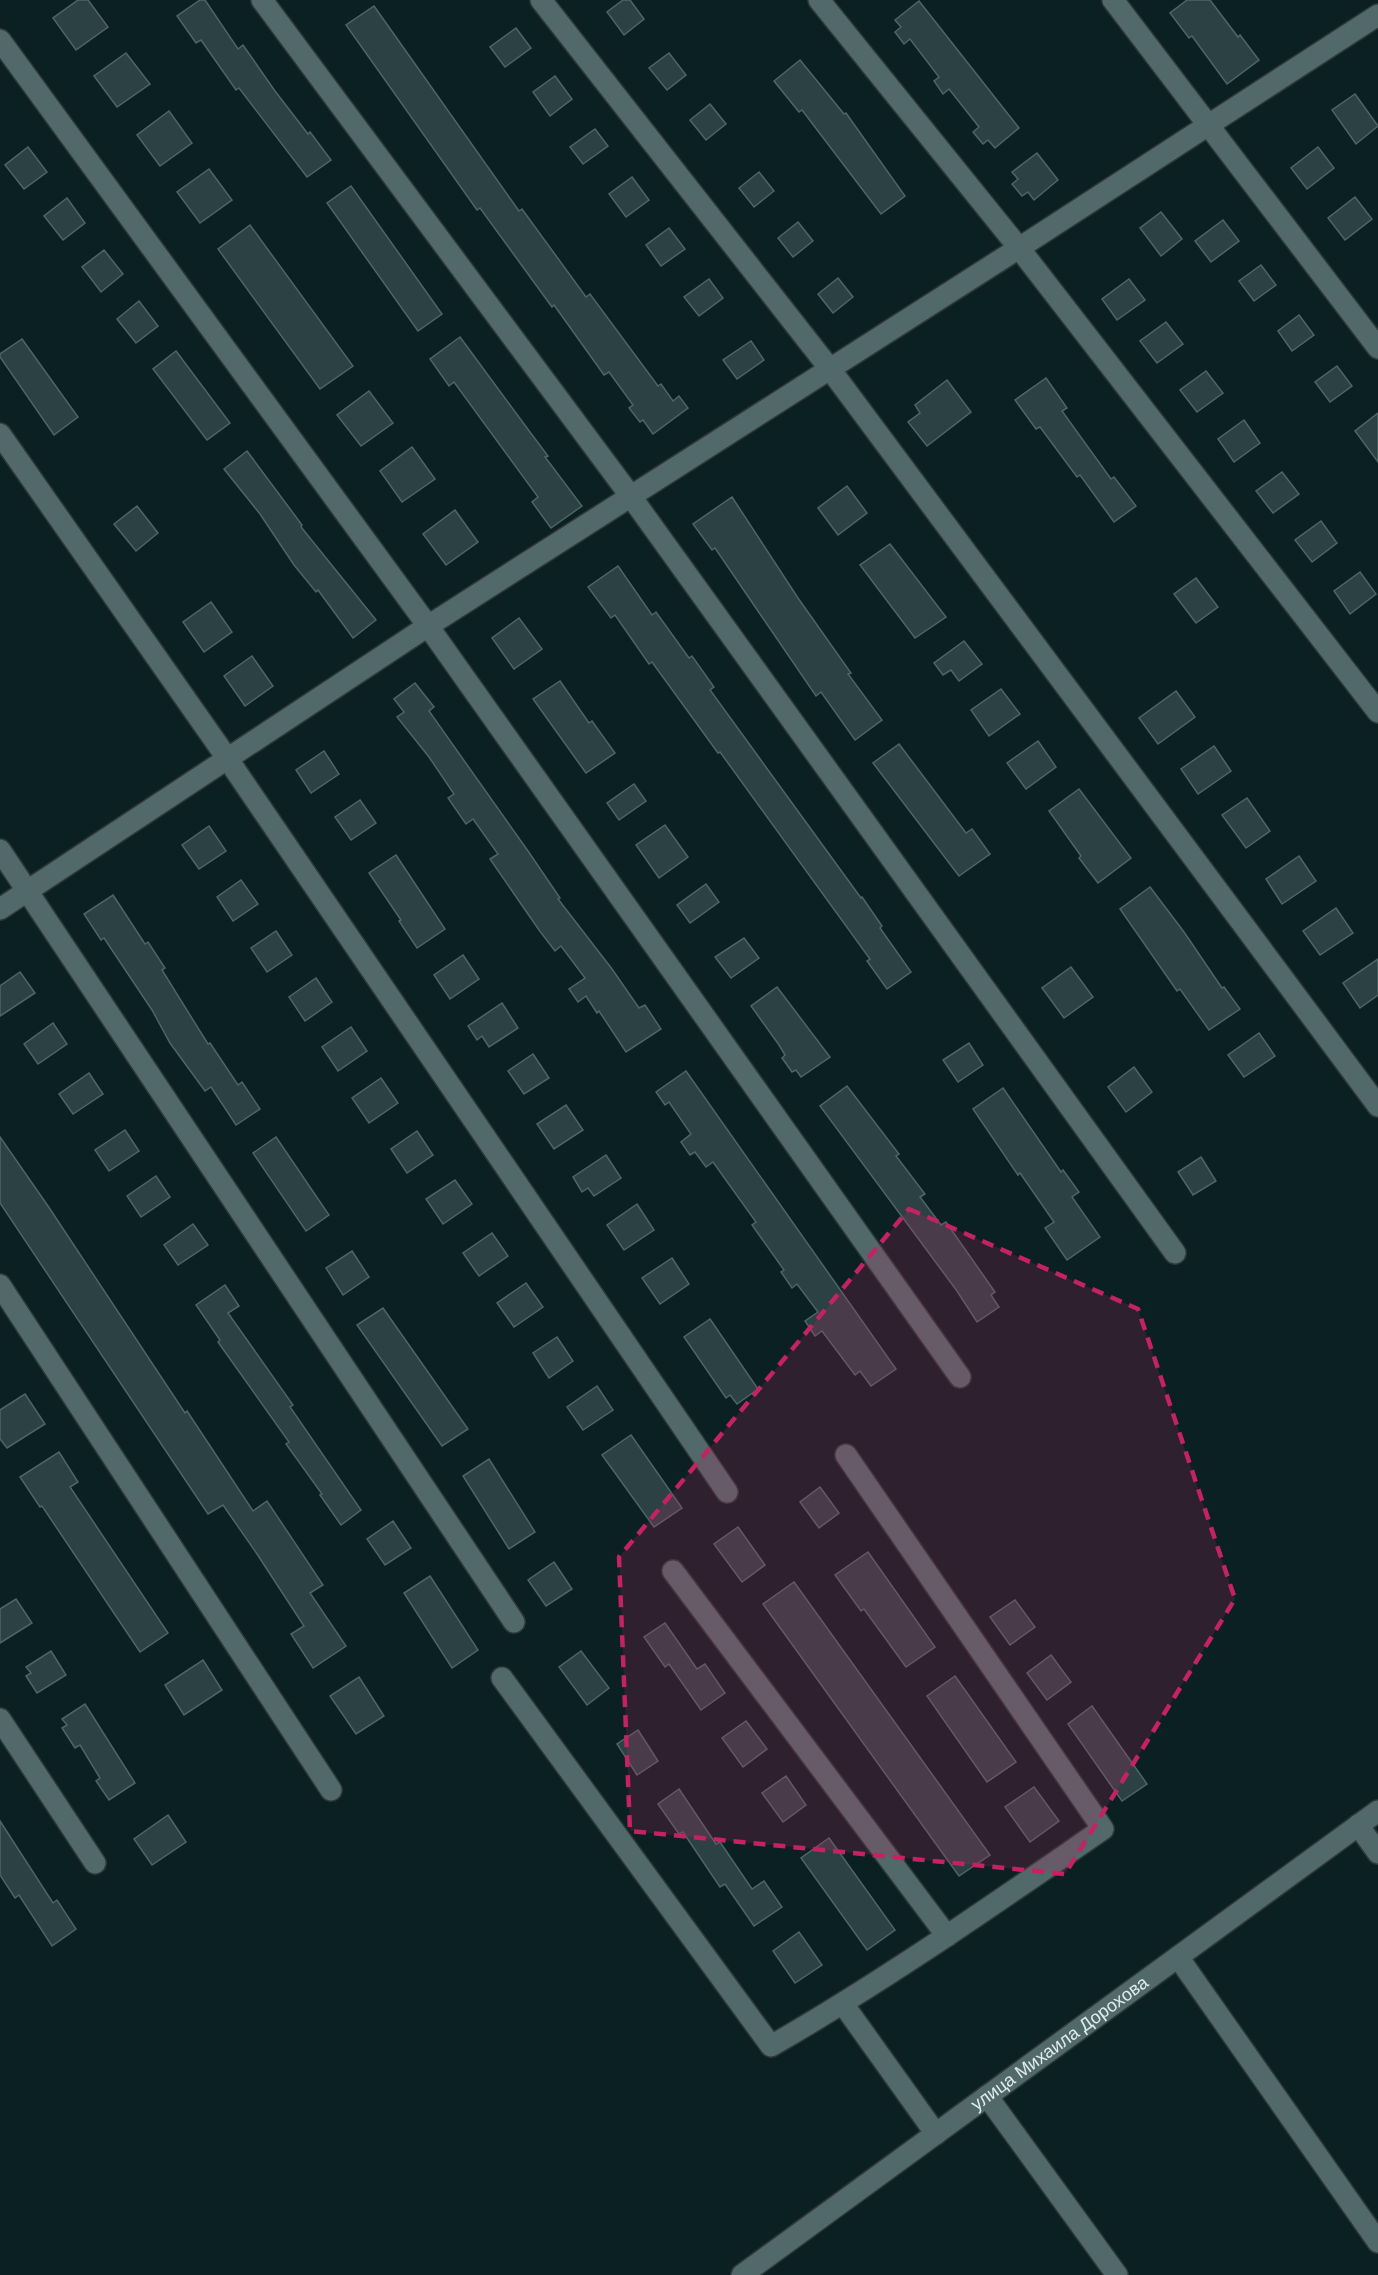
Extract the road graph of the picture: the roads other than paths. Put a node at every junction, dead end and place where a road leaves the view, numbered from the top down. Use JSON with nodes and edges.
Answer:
{"nodes":[{"id":1,"x":262,"y":0,"type":"edge"},
{"id":2,"x":541,"y":0,"type":"edge"},
{"id":3,"x":819,"y":0,"type":"edge"},
{"id":4,"x":1113,"y":0,"type":"edge"},
{"id":5,"x":1378,"y":15,"type":"edge"},
{"id":6,"x":0,"y":40,"type":"edge"},
{"id":7,"x":1209,"y":125,"type":"junction"},
{"id":8,"x":1019,"y":249,"type":"junction"},
{"id":9,"x":1378,"y":348,"type":"edge"},
{"id":10,"x":830,"y":369,"type":"junction"},
{"id":11,"x":0,"y":434,"type":"edge"},
{"id":12,"x":632,"y":498,"type":"junction"},
{"id":13,"x":428,"y":626,"type":"junction"},
{"id":14,"x":1378,"y":712,"type":"edge"},
{"id":15,"x":227,"y":758,"type":"junction"},
{"id":16,"x":0,"y":850,"type":"edge"},
{"id":17,"x":27,"y":891,"type":"junction"},
{"id":18,"x":0,"y":909,"type":"edge"},
{"id":19,"x":1378,"y":1106,"type":"edge"},
{"id":20,"x":1175,"y":1253,"type":"dead end"},
{"id":21,"x":0,"y":1285,"type":"edge"},
{"id":22,"x":960,"y":1377,"type":"dead end"},
{"id":23,"x":846,"y":1455,"type":"dead end"},
{"id":24,"x":727,"y":1492,"type":"dead end"},
{"id":25,"x":673,"y":1571,"type":"dead end"},
{"id":26,"x":514,"y":1622,"type":"dead end"},
{"id":27,"x":502,"y":1678,"type":"dead end"},
{"id":28,"x":0,"y":1719,"type":"edge"},
{"id":29,"x":331,"y":1790,"type":"dead end"},
{"id":30,"x":1378,"y":1811,"type":"edge"},
{"id":31,"x":1358,"y":1825,"type":"junction"},
{"id":32,"x":1378,"y":1853,"type":"edge"},
{"id":33,"x":95,"y":1863,"type":"dead end"},
{"id":34,"x":947,"y":1936,"type":"junction"},
{"id":35,"x":1178,"y":1957,"type":"junction"},
{"id":36,"x":843,"y":2004,"type":"junction"},
{"id":37,"x":987,"y":2096,"type":"junction"},
{"id":38,"x":936,"y":2134,"type":"junction"},
{"id":39,"x":1378,"y":2242,"type":"edge"},
{"id":40,"x":742,"y":2275,"type":"edge"},
{"id":41,"x":1117,"y":2275,"type":"edge"}],
"edges":[{"from":1,"to":12,"type":"street"},
{"from":2,"to":10,"type":"street"},
{"from":3,"to":8,"type":"street"},
{"from":4,"to":7,"type":"street"},
{"from":5,"to":7,"type":"street"},
{"from":6,"to":13,"type":"street"},
{"from":7,"to":8,"type":"street"},
{"from":7,"to":9,"type":"street"},
{"from":8,"to":10,"type":"street"},
{"from":8,"to":14,"type":"street"},
{"from":10,"to":12,"type":"street"},
{"from":10,"to":19,"type":"street"},
{"from":11,"to":15,"type":"street"},
{"from":12,"to":13,"type":"street"},
{"from":12,"to":20,"type":"street"},
{"from":13,"to":15,"type":"street"},
{"from":13,"to":22,"type":"street"},
{"from":15,"to":17,"type":"street"},
{"from":15,"to":24,"type":"street"},
{"from":16,"to":17,"type":"street"},
{"from":17,"to":18,"type":"street"},
{"from":17,"to":26,"type":"street"},
{"from":21,"to":29,"type":"street"},
{"from":23,"to":34,"type":"street"},
{"from":25,"to":34,"type":"street"},
{"from":27,"to":36,"type":"street"},
{"from":28,"to":33,"type":"street"},
{"from":30,"to":31,"type":"street","name":"улица Михаила Дорохова"},
{"from":31,"to":32,"type":"street"},
{"from":31,"to":35,"type":"street","name":"улица Михаила Дорохова"},
{"from":34,"to":36,"type":"street"},
{"from":35,"to":37,"type":"street","name":"улица Михаила Дорохова"},
{"from":35,"to":39,"type":"street"},
{"from":36,"to":38,"type":"street"},
{"from":37,"to":38,"type":"street","name":"улица Михаила Дорохова"},
{"from":37,"to":41,"type":"street"},
{"from":38,"to":40,"type":"street","name":"улица Михаила Дорохова"}]}
